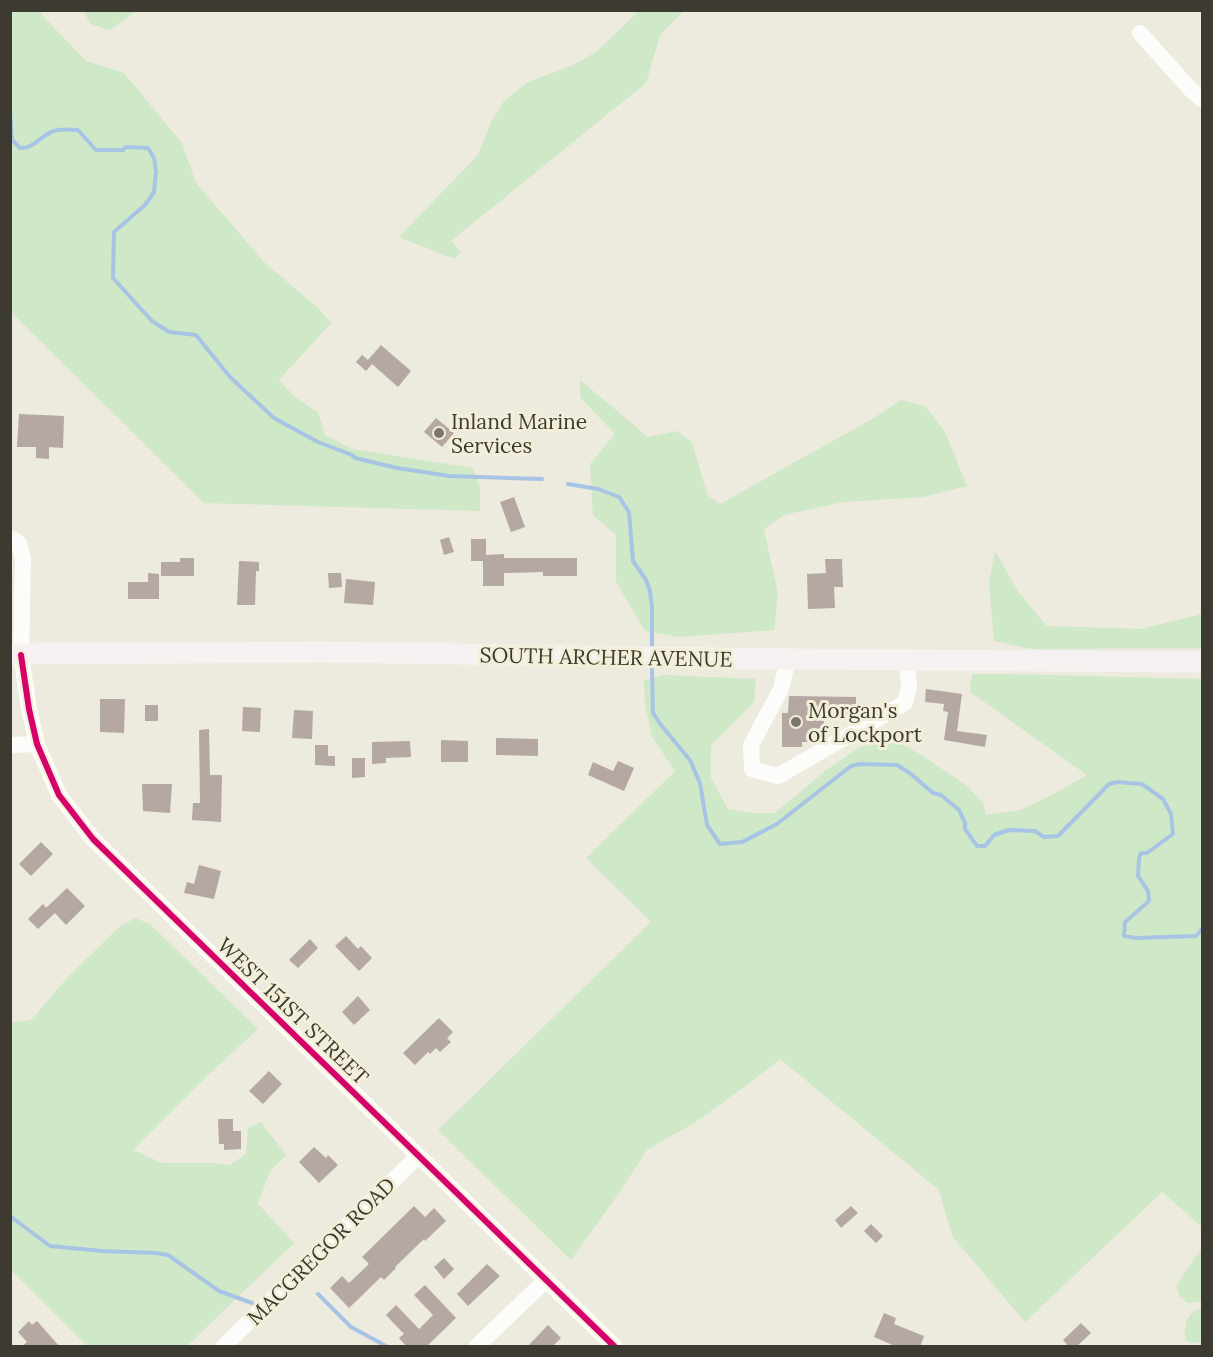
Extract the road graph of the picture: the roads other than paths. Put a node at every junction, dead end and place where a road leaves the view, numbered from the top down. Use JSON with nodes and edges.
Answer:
{"nodes":[{"id":1,"x":1140,"y":33,"type":"dead end"},
{"id":2,"x":1203,"y":99,"type":"edge"},
{"id":3,"x":10,"y":538,"type":"edge"},
{"id":4,"x":16,"y":654,"type":"edge"},
{"id":5,"x":788,"y":659,"type":"junction"},
{"id":6,"x":907,"y":660,"type":"junction"},
{"id":7,"x":1203,"y":662,"type":"edge"},
{"id":8,"x":37,"y":744,"type":"junction"},
{"id":9,"x":10,"y":745,"type":"edge"},
{"id":10,"x":418,"y":1156,"type":"junction"},
{"id":11,"x":546,"y":1280,"type":"junction"},
{"id":12,"x":224,"y":1347,"type":"edge"},
{"id":13,"x":477,"y":1347,"type":"edge"},
{"id":14,"x":615,"y":1347,"type":"edge"}],
"edges":[{"from":1,"to":2,"type":"street"},
{"from":3,"to":4,"type":"street","name":"WEST 151ST STREET"},
{"from":4,"to":5,"type":"main road","name":"SOUTH ARCHER AVENUE"},
{"from":4,"to":8,"type":"street","name":"WEST 151ST STREET"},
{"from":5,"to":6,"type":"main road","name":"SOUTH ARCHER AVENUE"},
{"from":5,"to":6,"type":"street"},
{"from":6,"to":7,"type":"main road","name":"SOUTH ARCHER AVENUE"},
{"from":8,"to":9,"type":"street"},
{"from":8,"to":10,"type":"street","name":"WEST 151ST STREET"},
{"from":10,"to":11,"type":"street","name":"WEST 151ST STREET"},
{"from":10,"to":12,"type":"street","name":"MACGREGOR ROAD"},
{"from":11,"to":13,"type":"street"},
{"from":11,"to":14,"type":"street","name":"WEST 151ST STREET"}]}
